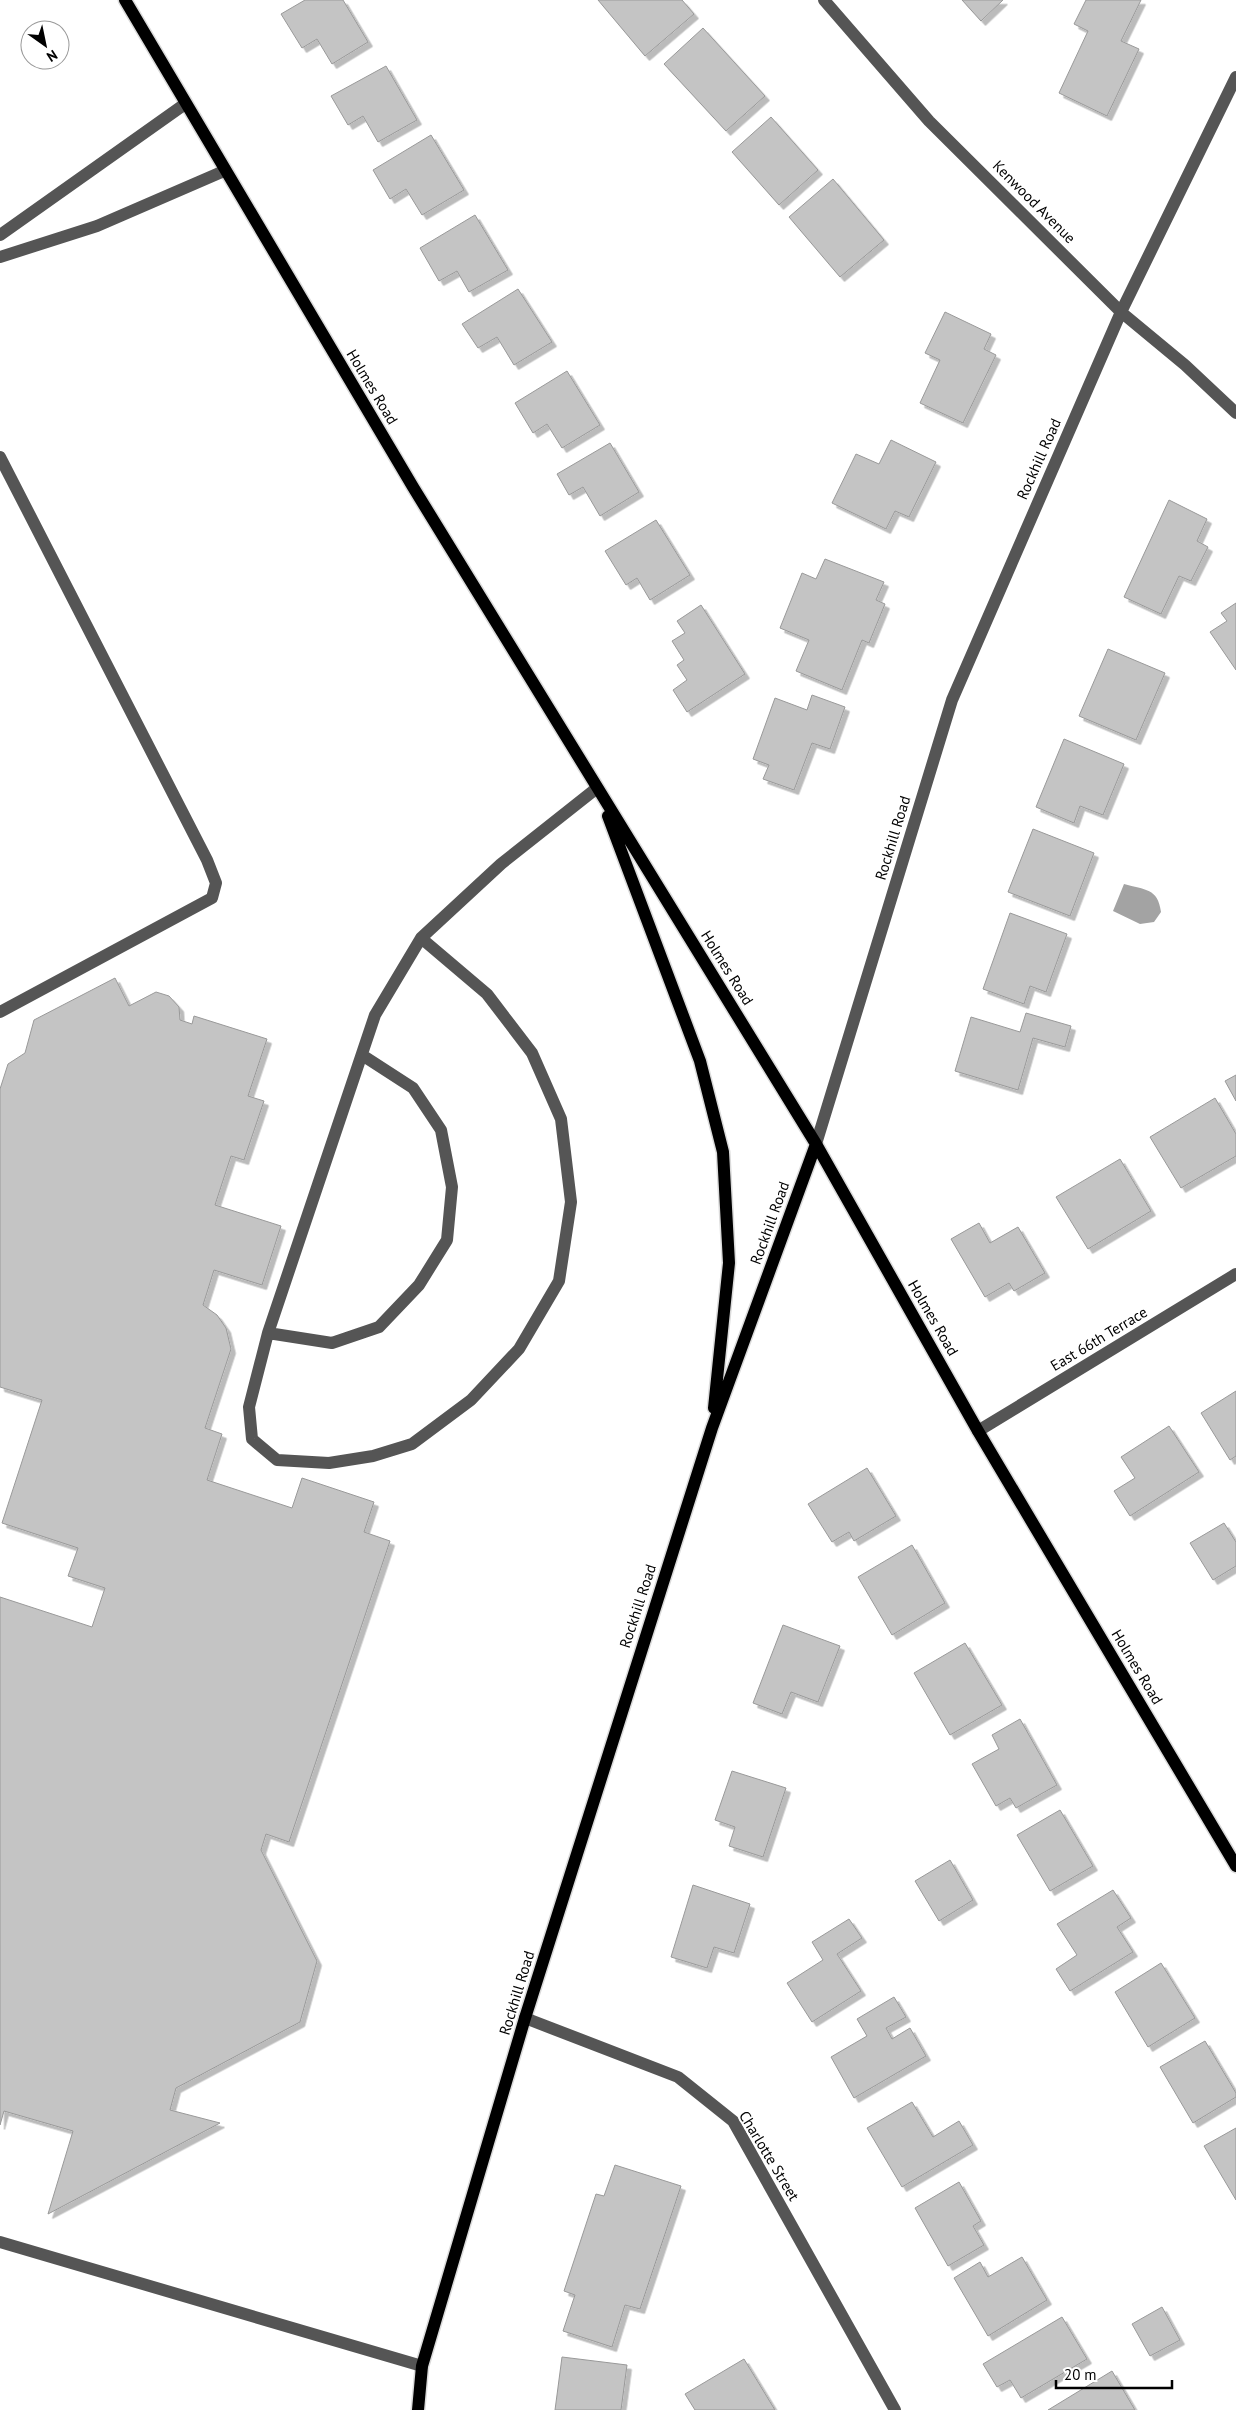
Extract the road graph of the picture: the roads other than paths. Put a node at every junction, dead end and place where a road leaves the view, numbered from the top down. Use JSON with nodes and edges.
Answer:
{"nodes":[{"id":1,"x":125,"y":0,"type":"edge"},
{"id":2,"x":824,"y":0,"type":"edge"},
{"id":3,"x":1236,"y":77,"type":"edge"},
{"id":4,"x":185,"y":104,"type":"junction"},
{"id":5,"x":224,"y":171,"type":"junction"},
{"id":6,"x":0,"y":235,"type":"edge"},
{"id":7,"x":0,"y":257,"type":"edge"},
{"id":8,"x":1121,"y":312,"type":"junction"},
{"id":9,"x":1236,"y":413,"type":"edge"},
{"id":10,"x":0,"y":457,"type":"edge"},
{"id":11,"x":597,"y":788,"type":"junction"},
{"id":12,"x":420,"y":938,"type":"junction"},
{"id":13,"x":0,"y":1012,"type":"edge"},
{"id":14,"x":362,"y":1055,"type":"junction"},
{"id":15,"x":816,"y":1144,"type":"junction"},
{"id":16,"x":1236,"y":1274,"type":"edge"},
{"id":17,"x":268,"y":1333,"type":"junction"},
{"id":18,"x":712,"y":1428,"type":"junction"},
{"id":19,"x":978,"y":1431,"type":"junction"},
{"id":20,"x":1236,"y":1866,"type":"edge"},
{"id":21,"x":525,"y":2018,"type":"junction"},
{"id":22,"x":0,"y":2242,"type":"edge"},
{"id":23,"x":422,"y":2366,"type":"junction"},
{"id":24,"x":418,"y":2410,"type":"edge"},
{"id":25,"x":895,"y":2410,"type":"edge"}],
"edges":[{"from":1,"to":4,"type":"main road","name":"Holmes Road"},
{"from":2,"to":8,"type":"street","name":"Kenwood Avenue"},
{"from":3,"to":8,"type":"street","name":"Rockhill Road"},
{"from":4,"to":5,"type":"main road","name":"Holmes Road"},
{"from":4,"to":6,"type":"street"},
{"from":5,"to":7,"type":"street"},
{"from":5,"to":11,"type":"main road","name":"Holmes Road"},
{"from":8,"to":9,"type":"street","name":"Kenwood Avenue"},
{"from":8,"to":15,"type":"street","name":"Rockhill Road"},
{"from":10,"to":13,"type":"street"},
{"from":11,"to":12,"type":"street"},
{"from":11,"to":15,"type":"main road","name":"Holmes Road"},
{"from":11,"to":18,"type":"main road","name":"Holmes Road"},
{"from":12,"to":14,"type":"street"},
{"from":12,"to":17,"type":"street"},
{"from":14,"to":17,"type":"street"},
{"from":14,"to":17,"type":"street"},
{"from":15,"to":18,"type":"main road","name":"Rockhill Road"},
{"from":15,"to":19,"type":"main road","name":"Holmes Road"},
{"from":16,"to":19,"type":"street","name":"East 66th Terrace"},
{"from":18,"to":21,"type":"main road","name":"Rockhill Road"},
{"from":19,"to":20,"type":"main road","name":"Holmes Road"},
{"from":21,"to":23,"type":"main road","name":"Rockhill Road"},
{"from":21,"to":25,"type":"street","name":"Charlotte Street"},
{"from":22,"to":23,"type":"street"},
{"from":23,"to":24,"type":"main road","name":"Rockhill Road"}]}
